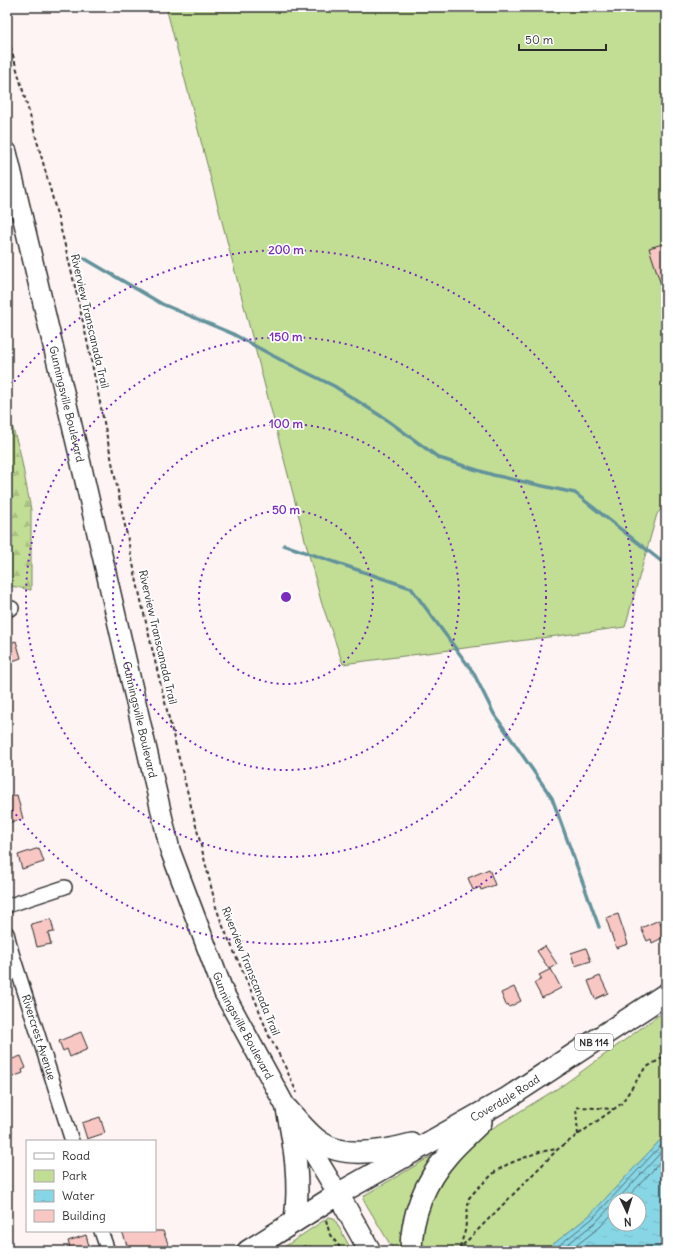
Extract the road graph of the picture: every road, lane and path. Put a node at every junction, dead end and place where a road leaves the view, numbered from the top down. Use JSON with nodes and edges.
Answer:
{"nodes":[{"id":1,"x":7,"y":34,"type":"edge"},
{"id":2,"x":7,"y":152,"type":"edge"},
{"id":3,"x":65,"y":887,"type":"dead end"},
{"id":4,"x":7,"y":906,"type":"edge"},
{"id":5,"x":7,"y":933,"type":"edge"},
{"id":6,"x":666,"y":994,"type":"edge"},
{"id":7,"x":666,"y":1056,"type":"edge"},
{"id":8,"x":506,"y":1099,"type":"junction"},
{"id":9,"x":293,"y":1104,"type":"junction"},
{"id":10,"x":613,"y":1109,"type":"junction"},
{"id":11,"x":578,"y":1135,"type":"junction"},
{"id":12,"x":436,"y":1138,"type":"junction"},
{"id":13,"x":72,"y":1140,"type":"edge"},
{"id":14,"x":558,"y":1149,"type":"junction"},
{"id":15,"x":338,"y":1194,"type":"junction"},
{"id":16,"x":295,"y":1221,"type":"junction"},
{"id":17,"x":101,"y":1232,"type":"edge"},
{"id":18,"x":459,"y":1250,"type":"edge"},
{"id":19,"x":108,"y":1251,"type":"edge"},
{"id":20,"x":248,"y":1251,"type":"edge"},
{"id":21,"x":296,"y":1251,"type":"edge"},
{"id":22,"x":317,"y":1251,"type":"edge"},
{"id":23,"x":370,"y":1251,"type":"edge"},
{"id":24,"x":411,"y":1251,"type":"edge"}],
"edges":[{"from":1,"to":9,"type":"path","name":"Riverview Transcanada Trail"},
{"from":2,"to":9,"type":"main road","name":"Gunningsville Boulevard"},
{"from":3,"to":4,"type":"street"},
{"from":5,"to":13,"type":"street","name":"Rivercrest Avenue"},
{"from":6,"to":8,"type":"main road","name":"Coverdale Road","number":"NB 114"},
{"from":7,"to":10,"type":"path"},
{"from":8,"to":12,"type":"main road","name":"Coverdale Road","number":"NB 114"},
{"from":8,"to":24,"type":"main road"},
{"from":9,"to":12,"type":"main road"},
{"from":9,"to":15,"type":"main road","name":"Gunningsville Boulevard"},
{"from":9,"to":16,"type":"main road"},
{"from":10,"to":11,"type":"path"},
{"from":10,"to":11,"type":"path"},
{"from":11,"to":14,"type":"path"},
{"from":12,"to":15,"type":"main road","name":"Coverdale Road","number":"NB 114"},
{"from":14,"to":18,"type":"path"},
{"from":14,"to":18,"type":"path"},
{"from":15,"to":16,"type":"main road","number":"NB 114"},
{"from":15,"to":23,"type":"main road","name":"Gunningsville Boulevard"},
{"from":16,"to":20,"type":"main road","number":"NB 114"},
{"from":17,"to":19,"type":"street"},
{"from":21,"to":22,"type":"path"}]}
